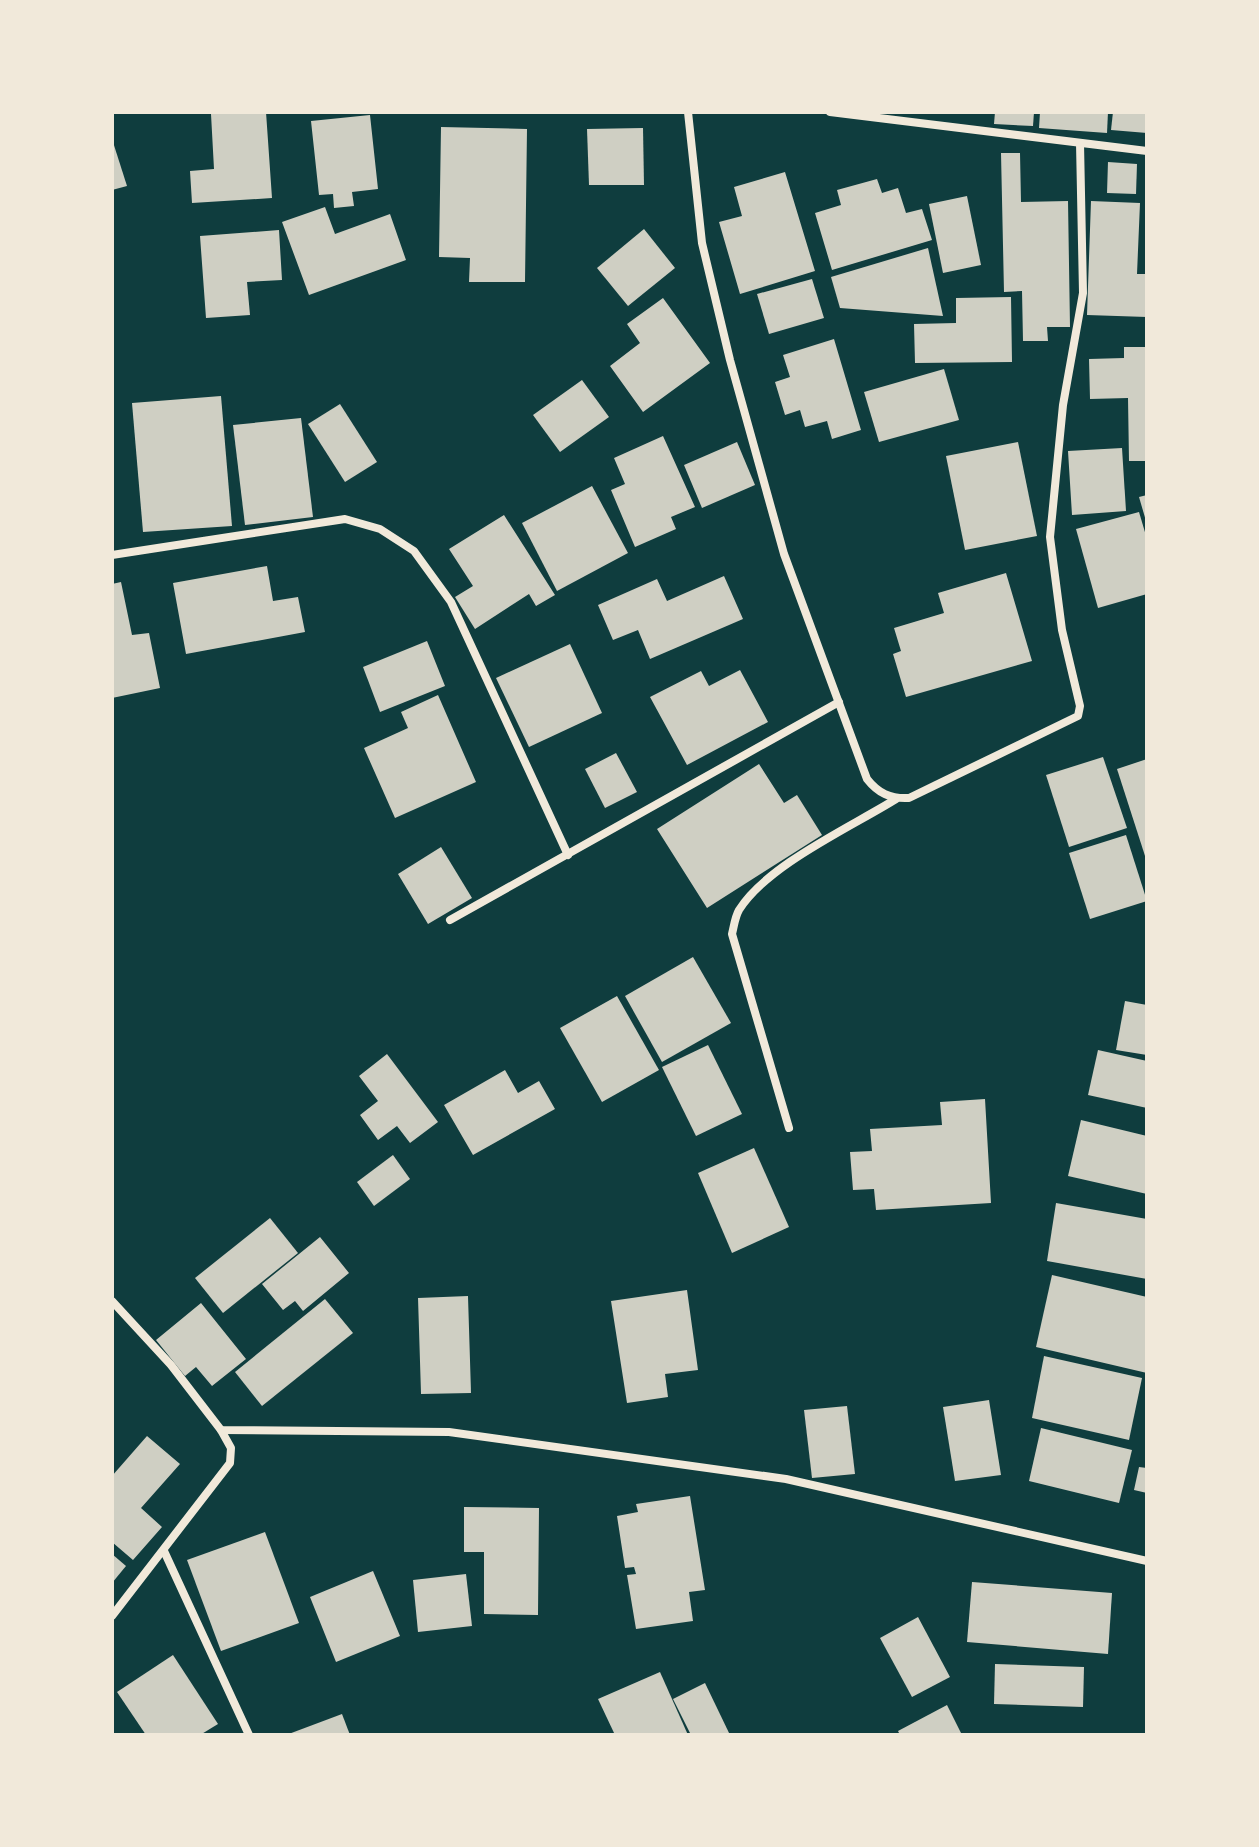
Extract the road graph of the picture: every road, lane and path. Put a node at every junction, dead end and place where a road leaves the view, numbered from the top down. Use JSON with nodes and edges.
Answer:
{"nodes":[{"id":1,"x":688,"y":112,"type":"edge"},
{"id":2,"x":830,"y":112,"type":"edge"},
{"id":3,"x":1080,"y":143,"type":"junction"},
{"id":4,"x":1147,"y":151,"type":"edge"},
{"id":5,"x":112,"y":555,"type":"edge"},
{"id":6,"x":839,"y":702,"type":"junction"},
{"id":7,"x":896,"y":799,"type":"junction"},
{"id":8,"x":568,"y":855,"type":"junction"},
{"id":9,"x":450,"y":920,"type":"dead end"},
{"id":10,"x":789,"y":1128,"type":"dead end"},
{"id":11,"x":112,"y":1301,"type":"edge"},
{"id":12,"x":221,"y":1430,"type":"junction"},
{"id":13,"x":164,"y":1551,"type":"junction"},
{"id":14,"x":1147,"y":1561,"type":"edge"},
{"id":15,"x":112,"y":1616,"type":"edge"},
{"id":16,"x":249,"y":1735,"type":"edge"}],
"edges":[{"from":1,"to":6,"type":"street"},
{"from":2,"to":3,"type":"street"},
{"from":3,"to":4,"type":"street"},
{"from":3,"to":7,"type":"street"},
{"from":5,"to":8,"type":"street"},
{"from":6,"to":7,"type":"street"},
{"from":6,"to":8,"type":"street"},
{"from":7,"to":10,"type":"street"},
{"from":8,"to":9,"type":"street"},
{"from":11,"to":12,"type":"street"},
{"from":12,"to":13,"type":"street"},
{"from":12,"to":14,"type":"street"},
{"from":13,"to":15,"type":"street"},
{"from":13,"to":16,"type":"street"}]}
